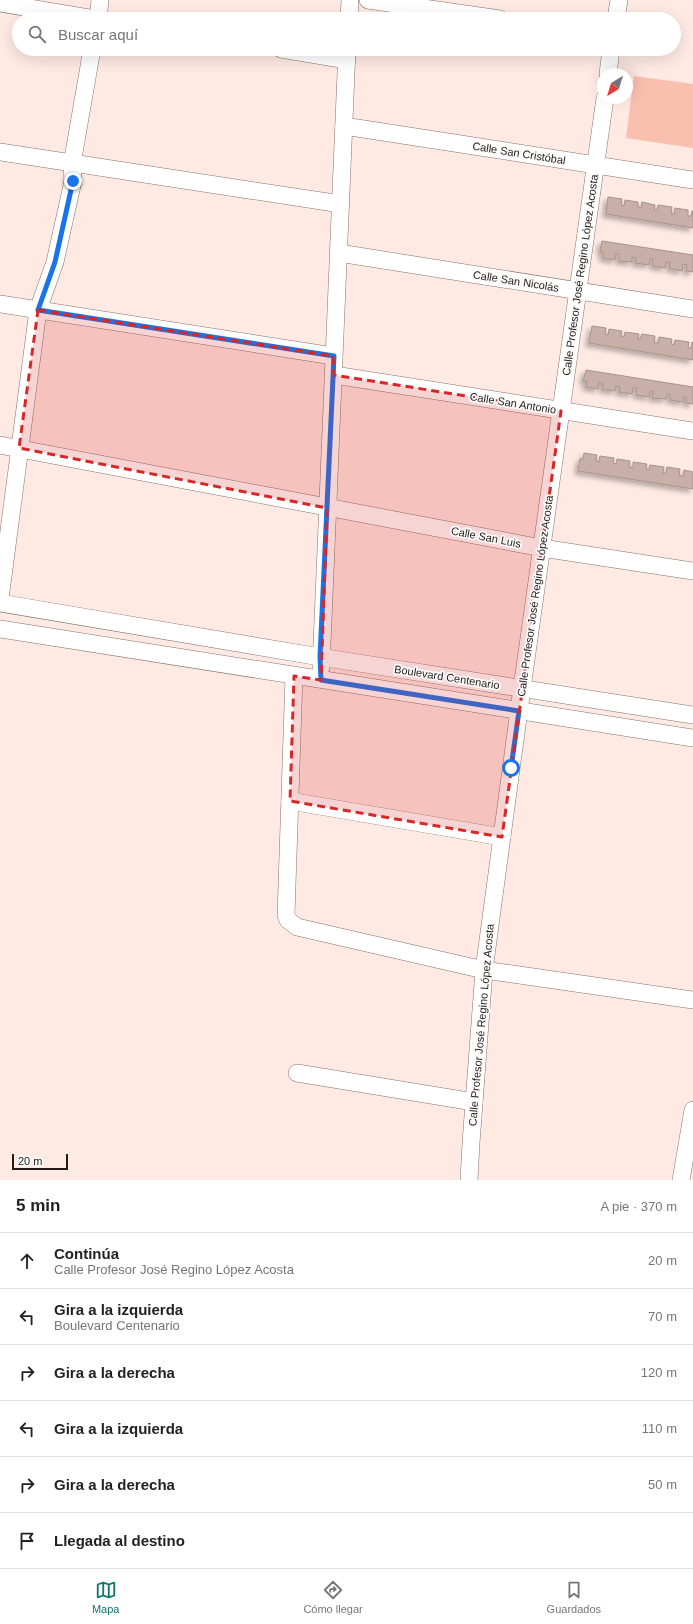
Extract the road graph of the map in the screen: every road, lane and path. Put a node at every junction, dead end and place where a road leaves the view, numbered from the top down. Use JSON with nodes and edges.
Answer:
{"nodes":[{"id":1,"x":100,"y":0,"type":"edge"},
{"id":2,"x":350,"y":0,"type":"edge"},
{"id":3,"x":368,"y":0,"type":"edge"},
{"id":4,"x":619,"y":0,"type":"edge"},
{"id":5,"x":0,"y":3,"type":"edge"},
{"id":6,"x":54,"y":12,"type":"edge"},
{"id":7,"x":97,"y":12,"type":"edge"},
{"id":8,"x":349,"y":12,"type":"edge"},
{"id":9,"x":451,"y":12,"type":"edge"},
{"id":10,"x":617,"y":12,"type":"edge"},
{"id":11,"x":91,"y":56,"type":"edge"},
{"id":12,"x":347,"y":56,"type":"edge"},
{"id":13,"x":611,"y":56,"type":"edge"},
{"id":14,"x":609,"y":68,"type":"edge"},
{"id":15,"x":604,"y":104,"type":"edge"},
{"id":16,"x":344,"y":126,"type":"junction"},
{"id":17,"x":0,"y":152,"type":"edge"},
{"id":18,"x":72,"y":164,"type":"junction"},
{"id":19,"x":595,"y":164,"type":"junction"},
{"id":20,"x":693,"y":180,"type":"edge"},
{"id":21,"x":341,"y":204,"type":"junction"},
{"id":22,"x":339,"y":253,"type":"junction"},
{"id":23,"x":578,"y":290,"type":"junction"},
{"id":24,"x":0,"y":304,"type":"edge"},
{"id":25,"x":693,"y":309,"type":"edge"},
{"id":26,"x":38,"y":310,"type":"junction"},
{"id":27,"x":334,"y":356,"type":"junction"},
{"id":28,"x":334,"y":375,"type":"junction"},
{"id":29,"x":561,"y":410,"type":"junction"},
{"id":30,"x":693,"y":431,"type":"edge"},
{"id":31,"x":0,"y":445,"type":"edge"},
{"id":32,"x":19,"y":448,"type":"junction"},
{"id":33,"x":327,"y":508,"type":"junction"},
{"id":34,"x":542,"y":548,"type":"junction"},
{"id":35,"x":693,"y":571,"type":"edge"},
{"id":36,"x":0,"y":599,"type":"edge"},
{"id":37,"x":0,"y":603,"type":"edge"},
{"id":38,"x":0,"y":629,"type":"edge"},
{"id":39,"x":320,"y":657,"type":"junction"},
{"id":40,"x":294,"y":676,"type":"junction"},
{"id":41,"x":321,"y":680,"type":"junction"},
{"id":42,"x":522,"y":688,"type":"junction"},
{"id":43,"x":519,"y":711,"type":"junction"},
{"id":44,"x":693,"y":715,"type":"edge"},
{"id":45,"x":693,"y":738,"type":"edge"},
{"id":46,"x":290,"y":801,"type":"junction"},
{"id":47,"x":502,"y":837,"type":"junction"},
{"id":48,"x":484,"y":970,"type":"junction"},
{"id":49,"x":693,"y":1000,"type":"edge"},
{"id":50,"x":297,"y":1073,"type":"dead end"},
{"id":51,"x":474,"y":1102,"type":"junction"},
{"id":52,"x":693,"y":1110,"type":"edge"},
{"id":53,"x":469,"y":1180,"type":"edge"},
{"id":54,"x":681,"y":1180,"type":"edge"}],
"edges":[{"from":1,"to":7,"type":"street"},
{"from":2,"to":8,"type":"street"},
{"from":3,"to":9,"type":"street"},
{"from":4,"to":10,"type":"street"},
{"from":5,"to":6,"type":"street"},
{"from":11,"to":18,"type":"street"},
{"from":12,"to":16,"type":"street"},
{"from":13,"to":14,"type":"street"},
{"from":15,"to":19,"type":"street","name":"Calle Profesor José Regino López Acosta"},
{"from":16,"to":19,"type":"street","name":"Calle San Cristóbal"},
{"from":16,"to":21,"type":"street"},
{"from":17,"to":18,"type":"street"},
{"from":18,"to":21,"type":"street"},
{"from":18,"to":26,"type":"street"},
{"from":19,"to":20,"type":"street","name":"Calle San Cristóbal"},
{"from":19,"to":23,"type":"street","name":"Calle Profesor José Regino López Acosta"},
{"from":21,"to":22,"type":"street"},
{"from":22,"to":23,"type":"street","name":"Calle San Nicolás"},
{"from":22,"to":27,"type":"street"},
{"from":23,"to":25,"type":"street","name":"Calle San Nicolás"},
{"from":23,"to":29,"type":"street","name":"Calle Profesor José Regino López Acosta"},
{"from":24,"to":26,"type":"street"},
{"from":26,"to":27,"type":"street"},
{"from":26,"to":32,"type":"street"},
{"from":27,"to":28,"type":"street"},
{"from":28,"to":29,"type":"street","name":"Calle San Antonio"},
{"from":28,"to":33,"type":"street"},
{"from":29,"to":30,"type":"street","name":"Calle San Antonio"},
{"from":29,"to":34,"type":"street","name":"Calle Profesor José Regino López Acosta"},
{"from":31,"to":32,"type":"street","name":"Calle San Luis"},
{"from":32,"to":33,"type":"street","name":"Calle San Luis"},
{"from":32,"to":36,"type":"street"},
{"from":33,"to":34,"type":"street","name":"Calle San Luis"},
{"from":33,"to":39,"type":"street"},
{"from":34,"to":35,"type":"street","name":"Calle San Luis"},
{"from":34,"to":42,"type":"street","name":"Calle Profesor José Regino López Acosta"},
{"from":37,"to":39,"type":"street","name":"Boulevard Centenario"},
{"from":38,"to":40,"type":"street","name":"Boulevard Centenario"},
{"from":39,"to":41,"type":"street"},
{"from":39,"to":42,"type":"street","name":"Boulevard Centenario"},
{"from":40,"to":41,"type":"street","name":"Boulevard Centenario"},
{"from":40,"to":46,"type":"street"},
{"from":41,"to":43,"type":"street","name":"Boulevard Centenario"},
{"from":42,"to":43,"type":"street","name":"Calle Profesor José Regino López Acosta"},
{"from":42,"to":44,"type":"street","name":"Boulevard Centenario"},
{"from":43,"to":45,"type":"street","name":"Boulevard Centenario"},
{"from":43,"to":47,"type":"street","name":"Calle Profesor José Regino López Acosta"},
{"from":46,"to":47,"type":"street"},
{"from":46,"to":48,"type":"street"},
{"from":47,"to":48,"type":"street","name":"Calle Profesor José Regino López Acosta"},
{"from":48,"to":49,"type":"street"},
{"from":48,"to":51,"type":"street","name":"Calle Profesor José Regino López Acosta"},
{"from":50,"to":51,"type":"street"},
{"from":51,"to":53,"type":"street","name":"Calle Profesor José Regino López Acosta"},
{"from":52,"to":54,"type":"street"}]}
